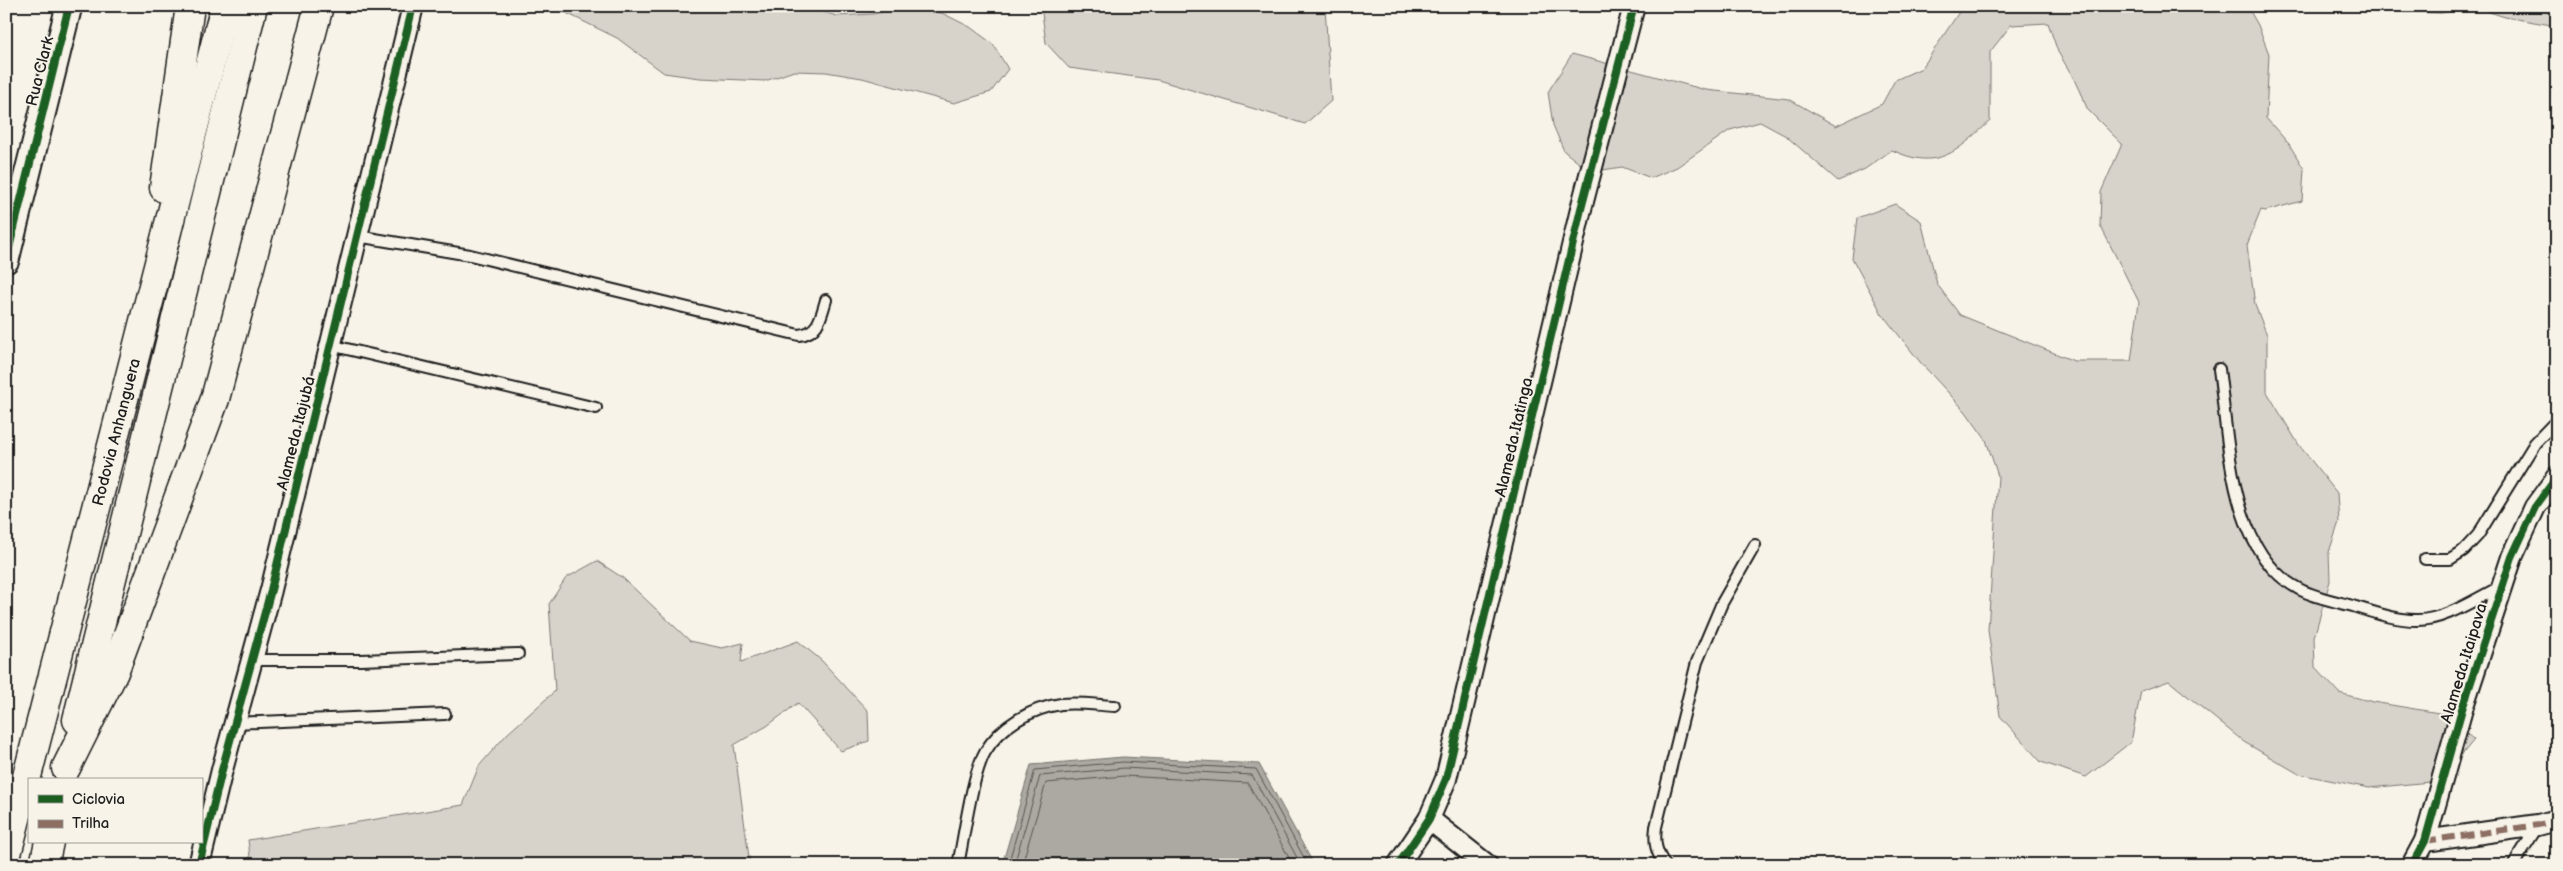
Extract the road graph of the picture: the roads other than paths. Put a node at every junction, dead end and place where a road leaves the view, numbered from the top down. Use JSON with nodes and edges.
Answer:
{"nodes":[{"id":1,"x":69,"y":6,"type":"edge"},
{"id":2,"x":190,"y":6,"type":"edge"},
{"id":3,"x":225,"y":6,"type":"edge"},
{"id":4,"x":253,"y":6,"type":"edge"},
{"id":5,"x":319,"y":6,"type":"edge"},
{"id":6,"x":413,"y":6,"type":"edge"},
{"id":7,"x":1634,"y":6,"type":"edge"},
{"id":8,"x":357,"y":236,"type":"junction"},
{"id":9,"x":6,"y":260,"type":"edge"},
{"id":10,"x":826,"y":300,"type":"dead end"},
{"id":11,"x":149,"y":306,"type":"junction"},
{"id":12,"x":330,"y":345,"type":"junction"},
{"id":13,"x":2219,"y":370,"type":"dead end"},
{"id":14,"x":596,"y":408,"type":"dead end"},
{"id":15,"x":2557,"y":420,"type":"edge"},
{"id":16,"x":2557,"y":477,"type":"edge"},
{"id":17,"x":1755,"y":545,"type":"dead end"},
{"id":18,"x":2425,"y":559,"type":"dead end"},
{"id":19,"x":2501,"y":587,"type":"junction"},
{"id":20,"x":518,"y":654,"type":"dead end"},
{"id":21,"x":252,"y":660,"type":"junction"},
{"id":22,"x":1115,"y":706,"type":"dead end"},
{"id":23,"x":445,"y":714,"type":"dead end"},
{"id":24,"x":234,"y":723,"type":"junction"},
{"id":25,"x":64,"y":774,"type":"edge"},
{"id":26,"x":1429,"y":819,"type":"junction"},
{"id":27,"x":2548,"y":823,"type":"edge"},
{"id":28,"x":2425,"y":841,"type":"junction"},
{"id":29,"x":49,"y":844,"type":"edge"},
{"id":30,"x":6,"y":858,"type":"edge"},
{"id":31,"x":44,"y":865,"type":"edge"},
{"id":32,"x":199,"y":865,"type":"edge"},
{"id":33,"x":958,"y":865,"type":"edge"},
{"id":34,"x":1398,"y":865,"type":"edge"},
{"id":35,"x":1488,"y":865,"type":"edge"},
{"id":36,"x":1665,"y":865,"type":"edge"},
{"id":37,"x":2412,"y":865,"type":"edge"},
{"id":38,"x":2513,"y":865,"type":"edge"}],
"edges":[{"from":1,"to":9,"type":"street","name":"Rua Clark"},
{"from":2,"to":11,"type":"highway"},
{"from":3,"to":11,"type":"highway","name":"Rodovia Anhanguera"},
{"from":4,"to":25,"type":"highway","name":"Rodovia Anhanguera"},
{"from":5,"to":25,"type":"highway"},
{"from":6,"to":8,"type":"street","name":"Alameda Itajubá"},
{"from":7,"to":26,"type":"street","name":"Alameda Itatinga"},
{"from":8,"to":10,"type":"lane"},
{"from":8,"to":12,"type":"street","name":"Alameda Itajubá"},
{"from":11,"to":30,"type":"highway","name":"Rodovia Anhanguera"},
{"from":12,"to":14,"type":"lane"},
{"from":12,"to":21,"type":"street","name":"Alameda Itajubá"},
{"from":13,"to":19,"type":"lane"},
{"from":15,"to":18,"type":"lane"},
{"from":16,"to":19,"type":"street","name":"Alameda Itaipava"},
{"from":17,"to":36,"type":"lane"},
{"from":19,"to":28,"type":"street","name":"Alameda Itaipava"},
{"from":20,"to":21,"type":"lane"},
{"from":21,"to":24,"type":"street","name":"Alameda Itajubá"},
{"from":22,"to":33,"type":"lane"},
{"from":23,"to":24,"type":"lane"},
{"from":24,"to":32,"type":"street","name":"Alameda Itajubá"},
{"from":26,"to":34,"type":"street","name":"Alameda Itatinga"},
{"from":26,"to":35,"type":"street"},
{"from":27,"to":28,"type":"street"},
{"from":27,"to":38,"type":"lane"},
{"from":28,"to":37,"type":"street","name":"Alameda Itaipava"},
{"from":29,"to":31,"type":"highway"}]}
